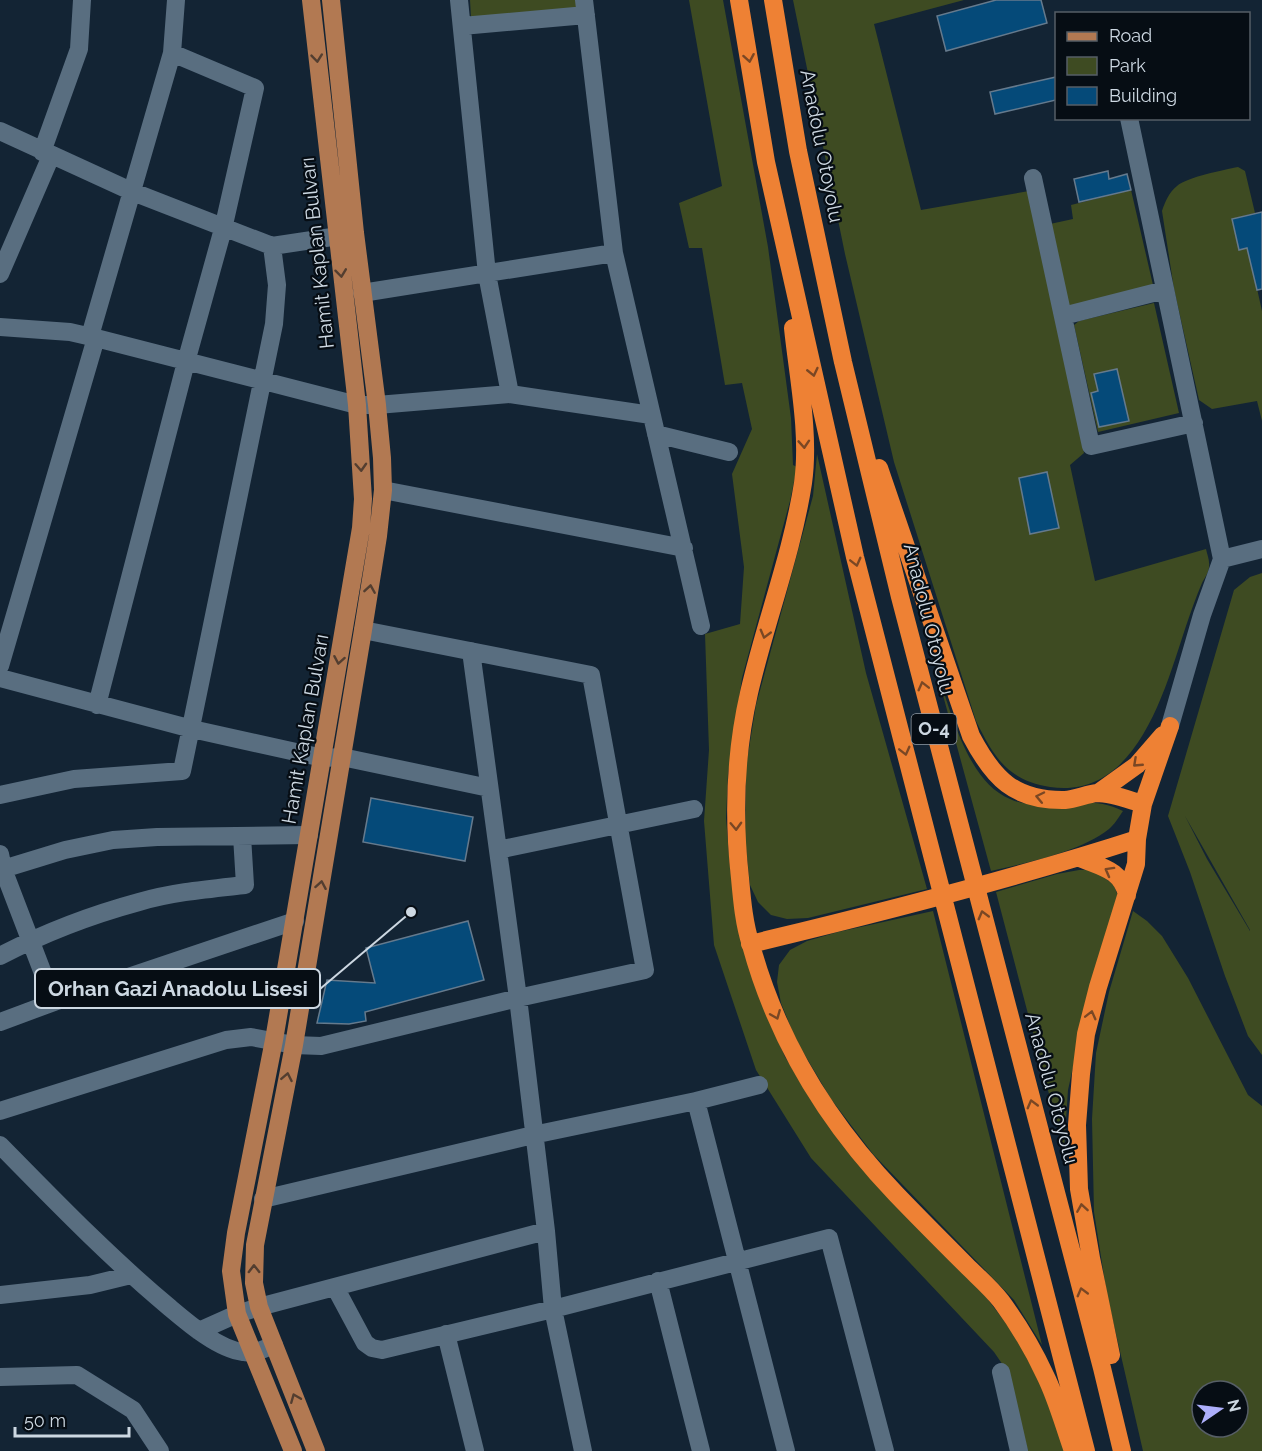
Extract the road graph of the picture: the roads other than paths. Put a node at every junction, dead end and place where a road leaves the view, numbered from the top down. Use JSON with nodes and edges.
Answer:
{"nodes":[{"id":1,"x":82,"y":0,"type":"edge"},
{"id":2,"x":176,"y":0,"type":"edge"},
{"id":3,"x":311,"y":0,"type":"edge"},
{"id":4,"x":331,"y":0,"type":"edge"},
{"id":5,"x":459,"y":0,"type":"edge"},
{"id":6,"x":739,"y":0,"type":"edge"},
{"id":7,"x":773,"y":0,"type":"edge"},
{"id":8,"x":585,"y":8,"type":"edge"},
{"id":9,"x":462,"y":26,"type":"junction"},
{"id":10,"x":172,"y":53,"type":"junction"},
{"id":11,"x":1129,"y":120,"type":"edge"},
{"id":12,"x":0,"y":131,"type":"edge"},
{"id":13,"x":47,"y":154,"type":"junction"},
{"id":14,"x":1033,"y":178,"type":"dead end"},
{"id":15,"x":133,"y":192,"type":"junction"},
{"id":16,"x":223,"y":229,"type":"junction"},
{"id":17,"x":346,"y":235,"type":"junction"},
{"id":18,"x":783,"y":240,"type":"junction"},
{"id":19,"x":272,"y":246,"type":"junction"},
{"id":20,"x":614,"y":253,"type":"junction"},
{"id":21,"x":0,"y":274,"type":"edge"},
{"id":22,"x":487,"y":274,"type":"junction"},
{"id":23,"x":1165,"y":290,"type":"junction"},
{"id":24,"x":362,"y":292,"type":"junction"},
{"id":25,"x":1063,"y":316,"type":"junction"},
{"id":26,"x":0,"y":327,"type":"edge"},
{"id":27,"x":93,"y":337,"type":"junction"},
{"id":28,"x":186,"y":362,"type":"junction"},
{"id":29,"x":843,"y":362,"type":"junction"},
{"id":30,"x":263,"y":380,"type":"junction"},
{"id":31,"x":510,"y":394,"type":"junction"},
{"id":32,"x":357,"y":405,"type":"junction"},
{"id":33,"x":377,"y":405,"type":"junction"},
{"id":34,"x":651,"y":414,"type":"junction"},
{"id":35,"x":1194,"y":423,"type":"junction"},
{"id":36,"x":656,"y":434,"type":"junction"},
{"id":37,"x":729,"y":452,"type":"dead end"},
{"id":38,"x":383,"y":490,"type":"junction"},
{"id":39,"x":684,"y":548,"type":"junction"},
{"id":40,"x":1262,"y":549,"type":"edge"},
{"id":41,"x":1222,"y":559,"type":"junction"},
{"id":42,"x":701,"y":626,"type":"dead end"},
{"id":43,"x":363,"y":630,"type":"junction"},
{"id":44,"x":471,"y":651,"type":"junction"},
{"id":45,"x":0,"y":666,"type":"edge"},
{"id":46,"x":0,"y":678,"type":"edge"},
{"id":47,"x":97,"y":705,"type":"junction"},
{"id":48,"x":1170,"y":726,"type":"junction"},
{"id":49,"x":192,"y":729,"type":"junction"},
{"id":50,"x":342,"y":757,"type":"junction"},
{"id":51,"x":323,"y":758,"type":"junction"},
{"id":52,"x":489,"y":788,"type":"junction"},
{"id":53,"x":1098,"y":793,"type":"junction"},
{"id":54,"x":0,"y":795,"type":"edge"},
{"id":55,"x":1143,"y":804,"type":"junction"},
{"id":56,"x":694,"y":809,"type":"dead end"},
{"id":57,"x":619,"y":825,"type":"junction"},
{"id":58,"x":309,"y":835,"type":"junction"},
{"id":59,"x":242,"y":836,"type":"junction"},
{"id":60,"x":1137,"y":839,"type":"junction"},
{"id":61,"x":498,"y":850,"type":"junction"},
{"id":62,"x":1080,"y":858,"type":"junction"},
{"id":63,"x":1,"y":865,"type":"edge"},
{"id":64,"x":1127,"y":895,"type":"junction"},
{"id":65,"x":295,"y":921,"type":"junction"},
{"id":66,"x":31,"y":939,"type":"junction"},
{"id":67,"x":750,"y":944,"type":"junction"},
{"id":68,"x":0,"y":956,"type":"edge"},
{"id":69,"x":518,"y":998,"type":"junction"},
{"id":70,"x":54,"y":1002,"type":"junction"},
{"id":71,"x":0,"y":1022,"type":"edge"},
{"id":72,"x":274,"y":1040,"type":"junction"},
{"id":73,"x":294,"y":1045,"type":"junction"},
{"id":74,"x":759,"y":1085,"type":"dead end"},
{"id":75,"x":696,"y":1101,"type":"junction"},
{"id":76,"x":0,"y":1111,"type":"edge"},
{"id":77,"x":533,"y":1135,"type":"junction"},
{"id":78,"x":0,"y":1145,"type":"edge"},
{"id":79,"x":263,"y":1199,"type":"junction"},
{"id":80,"x":546,"y":1231,"type":"junction"},
{"id":81,"x":737,"y":1262,"type":"junction"},
{"id":82,"x":131,"y":1275,"type":"junction"},
{"id":83,"x":658,"y":1281,"type":"junction"},
{"id":84,"x":335,"y":1287,"type":"junction"},
{"id":85,"x":0,"y":1295,"type":"edge"},
{"id":86,"x":259,"y":1307,"type":"junction"},
{"id":87,"x":553,"y":1309,"type":"junction"},
{"id":88,"x":237,"y":1314,"type":"junction"},
{"id":89,"x":200,"y":1330,"type":"junction"},
{"id":90,"x":446,"y":1334,"type":"junction"},
{"id":91,"x":274,"y":1345,"type":"junction"},
{"id":92,"x":253,"y":1352,"type":"junction"},
{"id":93,"x":1000,"y":1372,"type":"dead end"},
{"id":94,"x":0,"y":1377,"type":"edge"},
{"id":95,"x":160,"y":1451,"type":"edge"},
{"id":96,"x":293,"y":1451,"type":"edge"},
{"id":97,"x":316,"y":1451,"type":"edge"},
{"id":98,"x":475,"y":1451,"type":"edge"},
{"id":99,"x":583,"y":1451,"type":"edge"},
{"id":100,"x":701,"y":1451,"type":"edge"},
{"id":101,"x":786,"y":1451,"type":"edge"},
{"id":102,"x":885,"y":1451,"type":"edge"},
{"id":103,"x":1019,"y":1451,"type":"edge"},
{"id":104,"x":1073,"y":1451,"type":"edge"},
{"id":105,"x":1086,"y":1451,"type":"edge"},
{"id":106,"x":1122,"y":1451,"type":"edge"},
{"id":107,"x":1130,"y":1451,"type":"edge"}],
"edges":[{"from":1,"to":13,"type":"street"},
{"from":2,"to":10,"type":"street"},
{"from":3,"to":17,"type":"main road","name":"Hamit Kaplan Bulvarı","one_way":true},
{"from":4,"to":17,"type":"main road","name":"Hamit Kaplan Bulvarı"},
{"from":5,"to":9,"type":"street"},
{"from":6,"to":18,"type":"highway","number":"O-4","one_way":true},
{"from":7,"to":29,"type":"highway","name":"Anadolu Otoyolu","number":"O-4"},
{"from":8,"to":9,"type":"street"},
{"from":8,"to":20,"type":"street"},
{"from":9,"to":22,"type":"street"},
{"from":10,"to":15,"type":"street"},
{"from":10,"to":16,"type":"street"},
{"from":11,"to":23,"type":"street"},
{"from":12,"to":13,"type":"street"},
{"from":13,"to":15,"type":"street"},
{"from":13,"to":21,"type":"street"},
{"from":14,"to":25,"type":"street"},
{"from":15,"to":16,"type":"street"},
{"from":15,"to":27,"type":"street"},
{"from":16,"to":19,"type":"street"},
{"from":16,"to":28,"type":"street"},
{"from":17,"to":19,"type":"street"},
{"from":17,"to":24,"type":"main road","name":"Hamit Kaplan Bulvarı"},
{"from":17,"to":32,"type":"main road","name":"Hamit Kaplan Bulvarı","one_way":true},
{"from":18,"to":67,"type":"highway","one_way":true},
{"from":18,"to":105,"type":"highway","number":"O-4","one_way":true},
{"from":19,"to":30,"type":"street"},
{"from":20,"to":22,"type":"street"},
{"from":20,"to":34,"type":"street"},
{"from":22,"to":24,"type":"street"},
{"from":22,"to":31,"type":"street"},
{"from":23,"to":25,"type":"street"},
{"from":23,"to":35,"type":"street"},
{"from":24,"to":33,"type":"main road","name":"Hamit Kaplan Bulvarı"},
{"from":25,"to":35,"type":"street"},
{"from":26,"to":27,"type":"street"},
{"from":27,"to":28,"type":"street"},
{"from":27,"to":45,"type":"street"},
{"from":28,"to":30,"type":"street"},
{"from":28,"to":47,"type":"street"},
{"from":53,"to":29,"type":"highway","one_way":true},
{"from":106,"to":29,"type":"highway","name":"Anadolu Otoyolu","number":"O-4","one_way":true},
{"from":30,"to":32,"type":"street"},
{"from":30,"to":49,"type":"street"},
{"from":31,"to":33,"type":"street"},
{"from":31,"to":34,"type":"street"},
{"from":32,"to":33,"type":"street"},
{"from":32,"to":51,"type":"main road","name":"Hamit Kaplan Bulvarı","one_way":true},
{"from":33,"to":38,"type":"main road","name":"Hamit Kaplan Bulvarı"},
{"from":34,"to":36,"type":"street"},
{"from":35,"to":41,"type":"street"},
{"from":36,"to":37,"type":"street"},
{"from":36,"to":39,"type":"street"},
{"from":38,"to":39,"type":"street"},
{"from":43,"to":38,"type":"main road","name":"Hamit Kaplan Bulvarı","one_way":true},
{"from":39,"to":42,"type":"street"},
{"from":40,"to":41,"type":"street"},
{"from":41,"to":48,"type":"street"},
{"from":43,"to":44,"type":"street"},
{"from":43,"to":50,"type":"main road","name":"Hamit Kaplan Bulvarı"},
{"from":44,"to":52,"type":"street"},
{"from":44,"to":57,"type":"street"},
{"from":46,"to":47,"type":"street"},
{"from":47,"to":49,"type":"street"},
{"from":48,"to":53,"type":"highway","one_way":true},
{"from":48,"to":55,"type":"highway"},
{"from":49,"to":51,"type":"street"},
{"from":49,"to":54,"type":"street"},
{"from":50,"to":51,"type":"street"},
{"from":50,"to":52,"type":"street"},
{"from":73,"to":50,"type":"main road","name":"Hamit Kaplan Bulvarı","one_way":true},
{"from":51,"to":58,"type":"main road","name":"Hamit Kaplan Bulvarı"},
{"from":52,"to":61,"type":"street"},
{"from":53,"to":55,"type":"highway"},
{"from":55,"to":60,"type":"highway"},
{"from":56,"to":57,"type":"street"},
{"from":57,"to":61,"type":"street"},
{"from":57,"to":69,"type":"street"},
{"from":58,"to":59,"type":"street"},
{"from":58,"to":65,"type":"main road","name":"Hamit Kaplan Bulvarı"},
{"from":59,"to":63,"type":"street"},
{"from":59,"to":66,"type":"street"},
{"from":60,"to":62,"type":"highway"},
{"from":60,"to":64,"type":"highway"},
{"from":61,"to":69,"type":"street"},
{"from":64,"to":62,"type":"highway","one_way":true},
{"from":62,"to":67,"type":"highway"},
{"from":63,"to":66,"type":"street"},
{"from":107,"to":64,"type":"highway","one_way":true},
{"from":65,"to":70,"type":"street"},
{"from":65,"to":72,"type":"main road","name":"Hamit Kaplan Bulvarı"},
{"from":66,"to":68,"type":"street"},
{"from":66,"to":70,"type":"street"},
{"from":67,"to":104,"type":"highway","one_way":true},
{"from":69,"to":73,"type":"street"},
{"from":69,"to":77,"type":"street"},
{"from":70,"to":71,"type":"street"},
{"from":72,"to":73,"type":"street"},
{"from":72,"to":76,"type":"street"},
{"from":72,"to":88,"type":"main road","name":"Hamit Kaplan Bulvarı"},
{"from":79,"to":73,"type":"main road","name":"Hamit Kaplan Bulvarı","one_way":true},
{"from":74,"to":75,"type":"street"},
{"from":75,"to":77,"type":"street"},
{"from":75,"to":81,"type":"street"},
{"from":77,"to":79,"type":"street"},
{"from":77,"to":80,"type":"street"},
{"from":78,"to":82,"type":"street"},
{"from":86,"to":79,"type":"main road","name":"Hamit Kaplan Bulvarı","one_way":true},
{"from":80,"to":84,"type":"street"},
{"from":80,"to":87,"type":"street"},
{"from":81,"to":83,"type":"street"},
{"from":81,"to":101,"type":"street"},
{"from":81,"to":102,"type":"street"},
{"from":82,"to":85,"type":"street"},
{"from":82,"to":89,"type":"street"},
{"from":83,"to":87,"type":"street"},
{"from":83,"to":100,"type":"street"},
{"from":84,"to":86,"type":"street"},
{"from":84,"to":90,"type":"street"},
{"from":86,"to":88,"type":"street"},
{"from":86,"to":91,"type":"main road","name":"Hamit Kaplan Bulvarı"},
{"from":87,"to":90,"type":"street"},
{"from":87,"to":99,"type":"street"},
{"from":88,"to":89,"type":"street"},
{"from":88,"to":92,"type":"main road","name":"Hamit Kaplan Bulvarı"},
{"from":89,"to":92,"type":"street"},
{"from":90,"to":98,"type":"street"},
{"from":91,"to":92,"type":"street"},
{"from":97,"to":91,"type":"main road","name":"Hamit Kaplan Bulvarı","one_way":true},
{"from":92,"to":96,"type":"main road","name":"Hamit Kaplan Bulvarı"},
{"from":93,"to":103,"type":"street"},
{"from":94,"to":95,"type":"street"}]}
